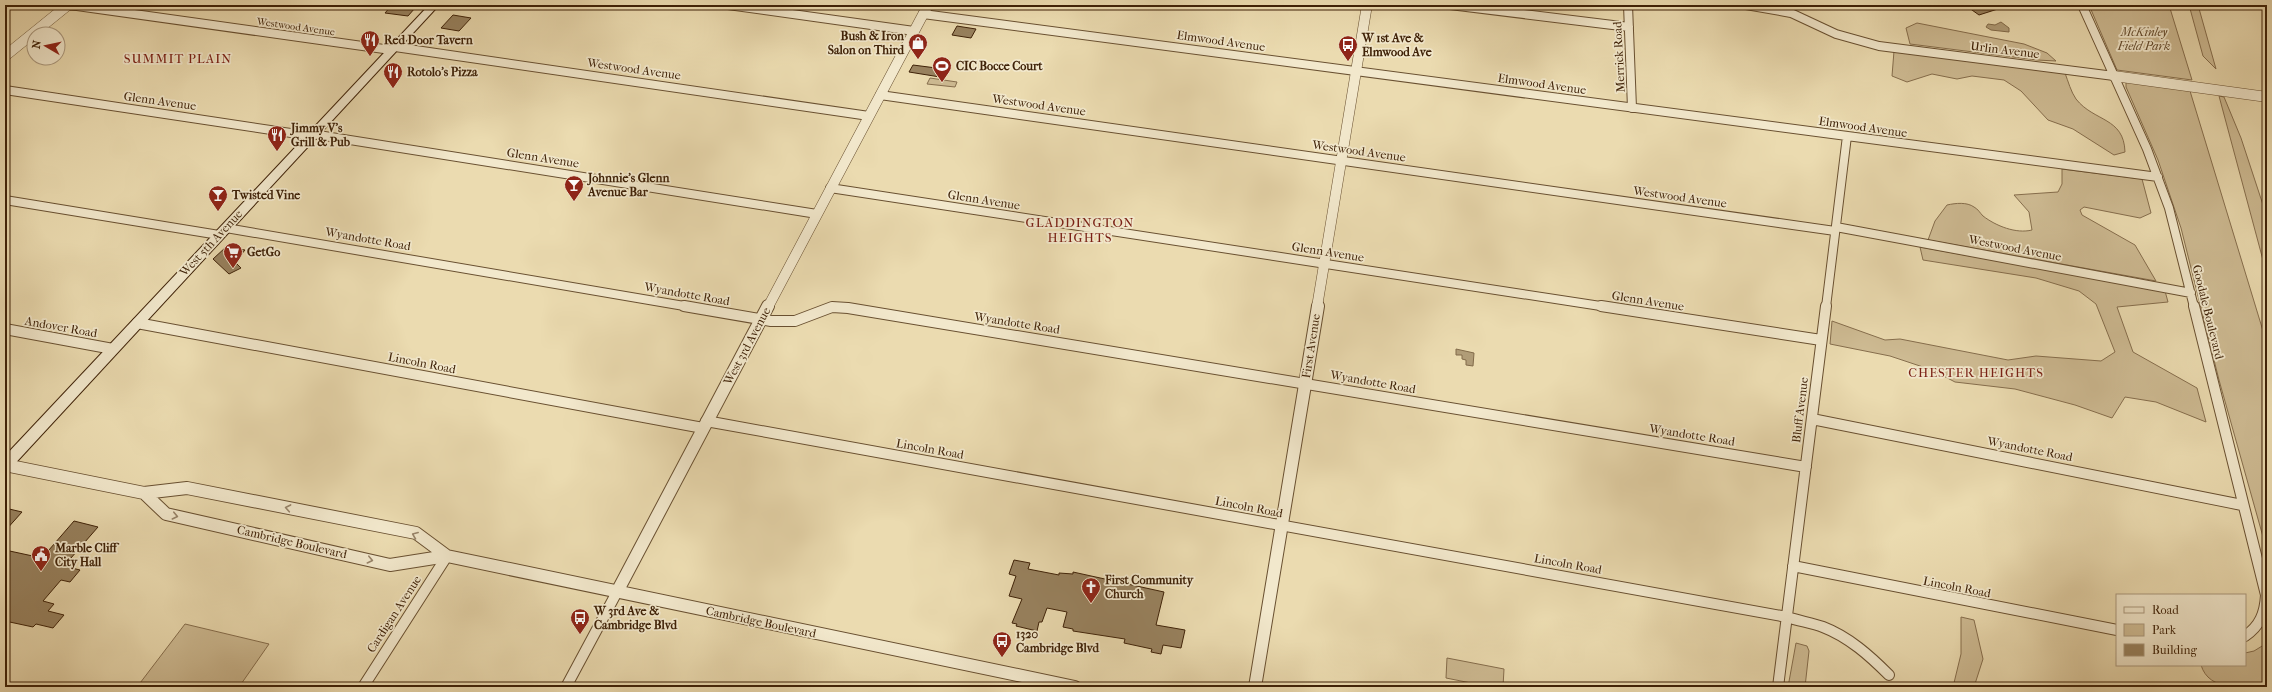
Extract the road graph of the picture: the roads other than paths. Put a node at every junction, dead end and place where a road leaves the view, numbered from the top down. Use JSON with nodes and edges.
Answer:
{"nodes":[{"id":1,"x":55,"y":5,"type":"edge"},
{"id":2,"x":67,"y":5,"type":"edge"},
{"id":3,"x":434,"y":5,"type":"edge"},
{"id":4,"x":728,"y":5,"type":"edge"},
{"id":5,"x":1367,"y":5,"type":"edge"},
{"id":6,"x":1450,"y":5,"type":"edge"},
{"id":7,"x":1628,"y":5,"type":"edge"},
{"id":8,"x":1746,"y":5,"type":"edge"},
{"id":9,"x":2082,"y":5,"type":"edge"},
{"id":10,"x":1758,"y":6,"type":"edge"},
{"id":11,"x":926,"y":9,"type":"edge"},
{"id":12,"x":1629,"y":27,"type":"junction"},
{"id":13,"x":914,"y":31,"type":"junction"},
{"id":14,"x":393,"y":48,"type":"junction"},
{"id":15,"x":5,"y":56,"type":"edge"},
{"id":16,"x":1356,"y":71,"type":"junction"},
{"id":17,"x":2114,"y":76,"type":"junction"},
{"id":18,"x":5,"y":90,"type":"edge"},
{"id":19,"x":880,"y":95,"type":"junction"},
{"id":20,"x":2267,"y":97,"type":"edge"},
{"id":21,"x":1632,"y":108,"type":"junction"},
{"id":22,"x":869,"y":116,"type":"junction"},
{"id":23,"x":312,"y":135,"type":"junction"},
{"id":24,"x":1847,"y":136,"type":"junction"},
{"id":25,"x":1342,"y":161,"type":"junction"},
{"id":26,"x":2158,"y":177,"type":"junction"},
{"id":27,"x":830,"y":188,"type":"junction"},
{"id":28,"x":5,"y":200,"type":"edge"},
{"id":29,"x":817,"y":214,"type":"junction"},
{"id":30,"x":1836,"y":229,"type":"junction"},
{"id":31,"x":223,"y":231,"type":"junction"},
{"id":32,"x":1324,"y":264,"type":"junction"},
{"id":33,"x":2191,"y":293,"type":"junction"},
{"id":34,"x":761,"y":320,"type":"junction"},
{"id":35,"x":137,"y":323,"type":"junction"},
{"id":36,"x":5,"y":329,"type":"edge"},
{"id":37,"x":1821,"y":340,"type":"junction"},
{"id":38,"x":113,"y":349,"type":"junction"},
{"id":39,"x":1305,"y":384,"type":"junction"},
{"id":40,"x":1812,"y":419,"type":"junction"},
{"id":41,"x":704,"y":425,"type":"junction"},
{"id":42,"x":5,"y":465,"type":"edge"},
{"id":43,"x":1806,"y":468,"type":"junction"},
{"id":44,"x":144,"y":493,"type":"junction"},
{"id":45,"x":2242,"y":505,"type":"junction"},
{"id":46,"x":1282,"y":526,"type":"junction"},
{"id":47,"x":448,"y":556,"type":"junction"},
{"id":48,"x":1793,"y":566,"type":"junction"},
{"id":49,"x":617,"y":592,"type":"junction"},
{"id":50,"x":1787,"y":617,"type":"junction"},
{"id":51,"x":2116,"y":630,"type":"edge"},
{"id":52,"x":2248,"y":634,"type":"edge"},
{"id":53,"x":1889,"y":675,"type":"dead end"},
{"id":54,"x":363,"y":687,"type":"edge"},
{"id":55,"x":566,"y":687,"type":"edge"},
{"id":56,"x":1075,"y":687,"type":"edge"},
{"id":57,"x":1255,"y":687,"type":"edge"},
{"id":58,"x":1778,"y":687,"type":"edge"}],
"edges":[{"from":1,"to":2,"type":"street","name":"Westwood Avenue"},
{"from":2,"to":14,"type":"street","name":"Westwood Avenue"},
{"from":2,"to":15,"type":"street"},
{"from":3,"to":14,"type":"main road","name":"West 5th Avenue"},
{"from":4,"to":13,"type":"street"},
{"from":5,"to":16,"type":"street","name":"First Avenue"},
{"from":6,"to":12,"type":"street"},
{"from":7,"to":12,"type":"street","name":"Merrick Road"},
{"from":8,"to":10,"type":"street","name":"Urlin Avenue"},
{"from":9,"to":17,"type":"street","name":"Goodale Boulevard"},
{"from":10,"to":17,"type":"street","name":"Urlin Avenue"},
{"from":11,"to":13,"type":"street","name":"West 3rd Avenue"},
{"from":11,"to":16,"type":"street","name":"Elmwood Avenue"},
{"from":12,"to":21,"type":"street","name":"Merrick Road"},
{"from":13,"to":19,"type":"street","name":"West 3rd Avenue"},
{"from":14,"to":22,"type":"street","name":"Westwood Avenue"},
{"from":14,"to":23,"type":"main road","name":"West 5th Avenue"},
{"from":16,"to":21,"type":"street","name":"Elmwood Avenue"},
{"from":16,"to":25,"type":"street","name":"First Avenue"},
{"from":17,"to":20,"type":"street","name":"Urlin Avenue"},
{"from":17,"to":26,"type":"street","name":"Goodale Boulevard"},
{"from":18,"to":23,"type":"street","name":"Glenn Avenue"},
{"from":19,"to":22,"type":"street","name":"West 3rd Avenue"},
{"from":19,"to":25,"type":"street","name":"Westwood Avenue"},
{"from":21,"to":24,"type":"street","name":"Elmwood Avenue"},
{"from":22,"to":27,"type":"street","name":"West 3rd Avenue"},
{"from":23,"to":29,"type":"street","name":"Glenn Avenue"},
{"from":23,"to":31,"type":"main road","name":"West 5th Avenue"},
{"from":24,"to":26,"type":"street","name":"Elmwood Avenue"},
{"from":24,"to":30,"type":"street","name":"Bluff Avenue"},
{"from":25,"to":30,"type":"street","name":"Westwood Avenue"},
{"from":25,"to":32,"type":"street","name":"First Avenue"},
{"from":26,"to":33,"type":"street","name":"Goodale Boulevard"},
{"from":27,"to":29,"type":"street","name":"West 3rd Avenue"},
{"from":27,"to":32,"type":"street","name":"Glenn Avenue"},
{"from":28,"to":31,"type":"street","name":"Wyandotte Road"},
{"from":29,"to":34,"type":"street","name":"West 3rd Avenue"},
{"from":30,"to":33,"type":"street","name":"Westwood Avenue"},
{"from":30,"to":37,"type":"street","name":"Bluff Avenue"},
{"from":31,"to":34,"type":"street","name":"Wyandotte Road"},
{"from":31,"to":35,"type":"main road","name":"West 5th Avenue"},
{"from":32,"to":37,"type":"street","name":"Glenn Avenue"},
{"from":32,"to":39,"type":"street","name":"First Avenue"},
{"from":33,"to":45,"type":"street","name":"Goodale Boulevard"},
{"from":34,"to":39,"type":"street","name":"Wyandotte Road"},
{"from":34,"to":41,"type":"street","name":"West 3rd Avenue"},
{"from":35,"to":38,"type":"main road","name":"West 5th Avenue"},
{"from":35,"to":41,"type":"street","name":"Lincoln Road"},
{"from":36,"to":38,"type":"street","name":"Andover Road"},
{"from":37,"to":40,"type":"street","name":"Bluff Avenue"},
{"from":38,"to":42,"type":"main road","name":"West 5th Avenue"},
{"from":39,"to":43,"type":"street","name":"Wyandotte Road"},
{"from":39,"to":46,"type":"street","name":"First Avenue"},
{"from":40,"to":43,"type":"street","name":"Bluff Avenue"},
{"from":40,"to":45,"type":"street","name":"Wyandotte Road"},
{"from":41,"to":46,"type":"street","name":"Lincoln Road"},
{"from":41,"to":49,"type":"street","name":"West 3rd Avenue"},
{"from":42,"to":44,"type":"street","name":"Cambridge Boulevard"},
{"from":43,"to":48,"type":"street","name":"Bluff Avenue"},
{"from":47,"to":44,"type":"street","name":"Cambridge Boulevard","one_way":true},
{"from":44,"to":47,"type":"street","name":"Cambridge Boulevard","one_way":true},
{"from":45,"to":52,"type":"street","name":"Goodale Boulevard"},
{"from":46,"to":50,"type":"street","name":"Lincoln Road"},
{"from":46,"to":57,"type":"street","name":"First Avenue"},
{"from":47,"to":49,"type":"street","name":"Cambridge Boulevard"},
{"from":47,"to":54,"type":"street","name":"Cardigan Avenue"},
{"from":48,"to":50,"type":"street","name":"Bluff Avenue"},
{"from":48,"to":51,"type":"street","name":"Lincoln Road"},
{"from":49,"to":55,"type":"street","name":"West 3rd Avenue"},
{"from":49,"to":56,"type":"street","name":"Cambridge Boulevard"},
{"from":50,"to":53,"type":"street","name":"Lincoln Road"},
{"from":50,"to":58,"type":"street","name":"Bluff Avenue"}]}
